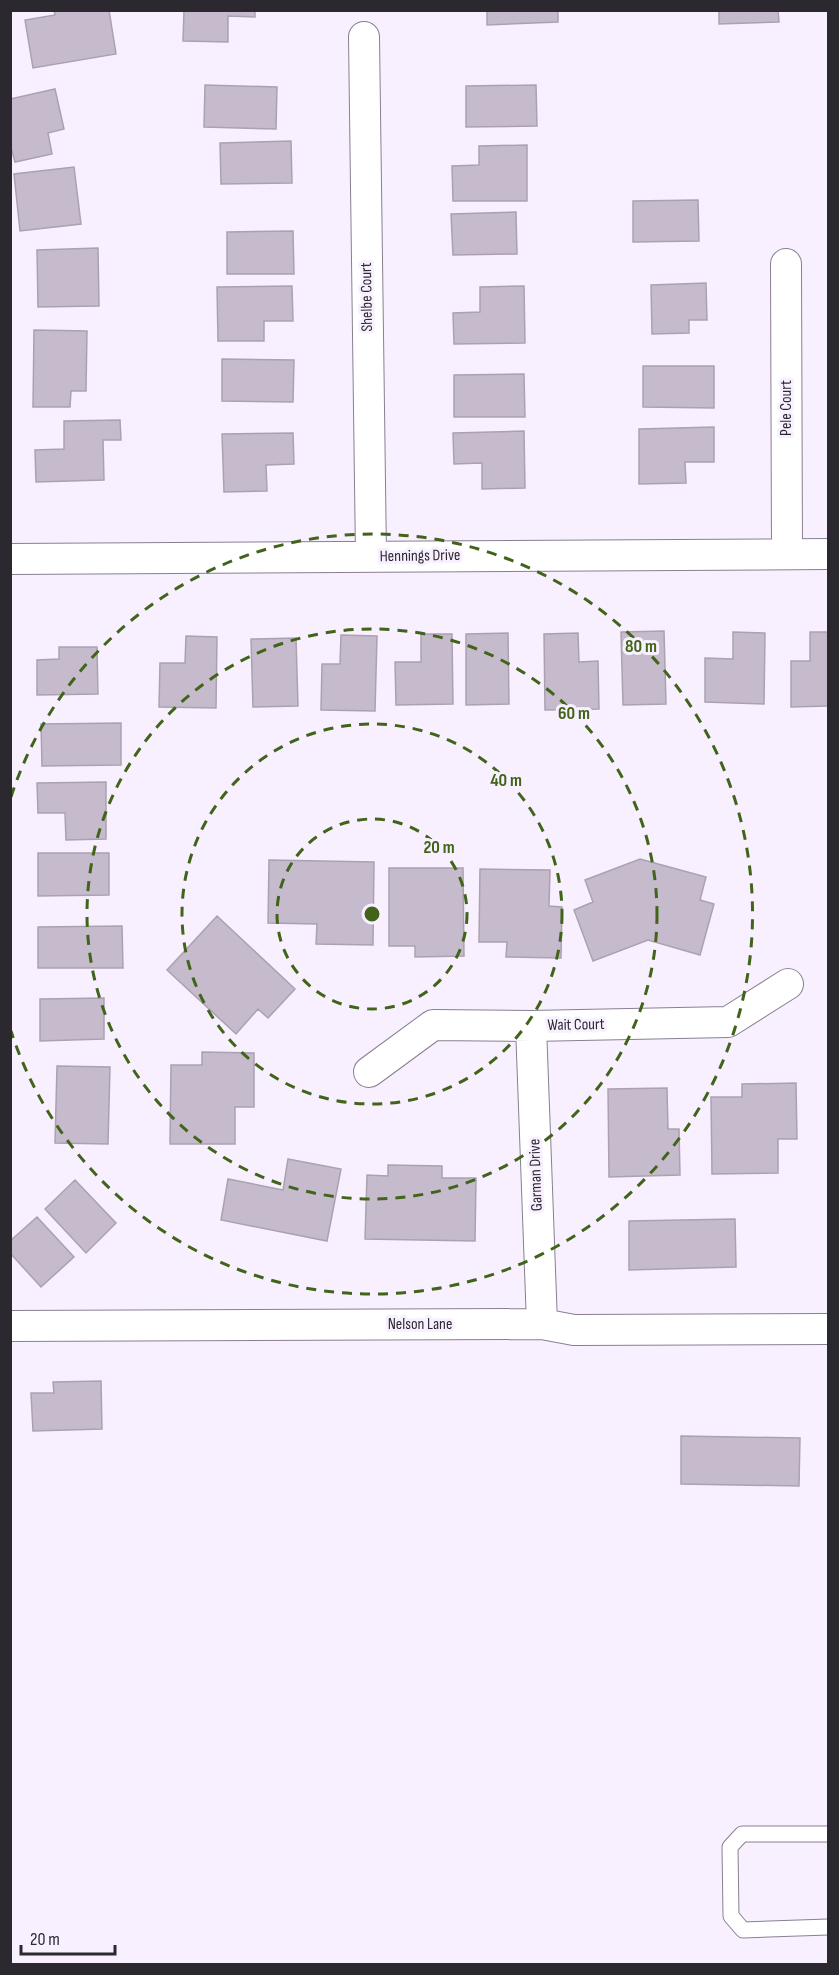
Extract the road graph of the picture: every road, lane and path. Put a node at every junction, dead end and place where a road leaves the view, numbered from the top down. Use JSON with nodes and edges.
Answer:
{"nodes":[{"id":1,"x":364,"y":37,"type":"dead end"},
{"id":2,"x":786,"y":264,"type":"dead end"},
{"id":3,"x":787,"y":553,"type":"junction"},
{"id":4,"x":828,"y":554,"type":"edge"},
{"id":5,"x":371,"y":556,"type":"junction"},
{"id":6,"x":10,"y":559,"type":"edge"},
{"id":7,"x":788,"y":984,"type":"dead end"},
{"id":8,"x":531,"y":1026,"type":"junction"},
{"id":9,"x":369,"y":1072,"type":"dead end"},
{"id":10,"x":542,"y":1324,"type":"junction"},
{"id":11,"x":10,"y":1326,"type":"edge"},
{"id":12,"x":828,"y":1329,"type":"edge"},
{"id":13,"x":828,"y":1834,"type":"edge"},
{"id":14,"x":828,"y":1927,"type":"edge"}],
"edges":[{"from":1,"to":5,"type":"street","name":"Shelbe Court"},
{"from":2,"to":3,"type":"street","name":"Pele Court"},
{"from":3,"to":4,"type":"street","name":"Hennings Drive"},
{"from":3,"to":5,"type":"street","name":"Hennings Drive"},
{"from":5,"to":6,"type":"street","name":"Hennings Drive"},
{"from":7,"to":8,"type":"street","name":"Wait Court"},
{"from":8,"to":9,"type":"street","name":"Wait Court"},
{"from":8,"to":10,"type":"street","name":"Garman Drive"},
{"from":10,"to":11,"type":"street","name":"Nelson Lane"},
{"from":10,"to":12,"type":"street","name":"Nelson Lane"},
{"from":13,"to":14,"type":"lane"}]}
